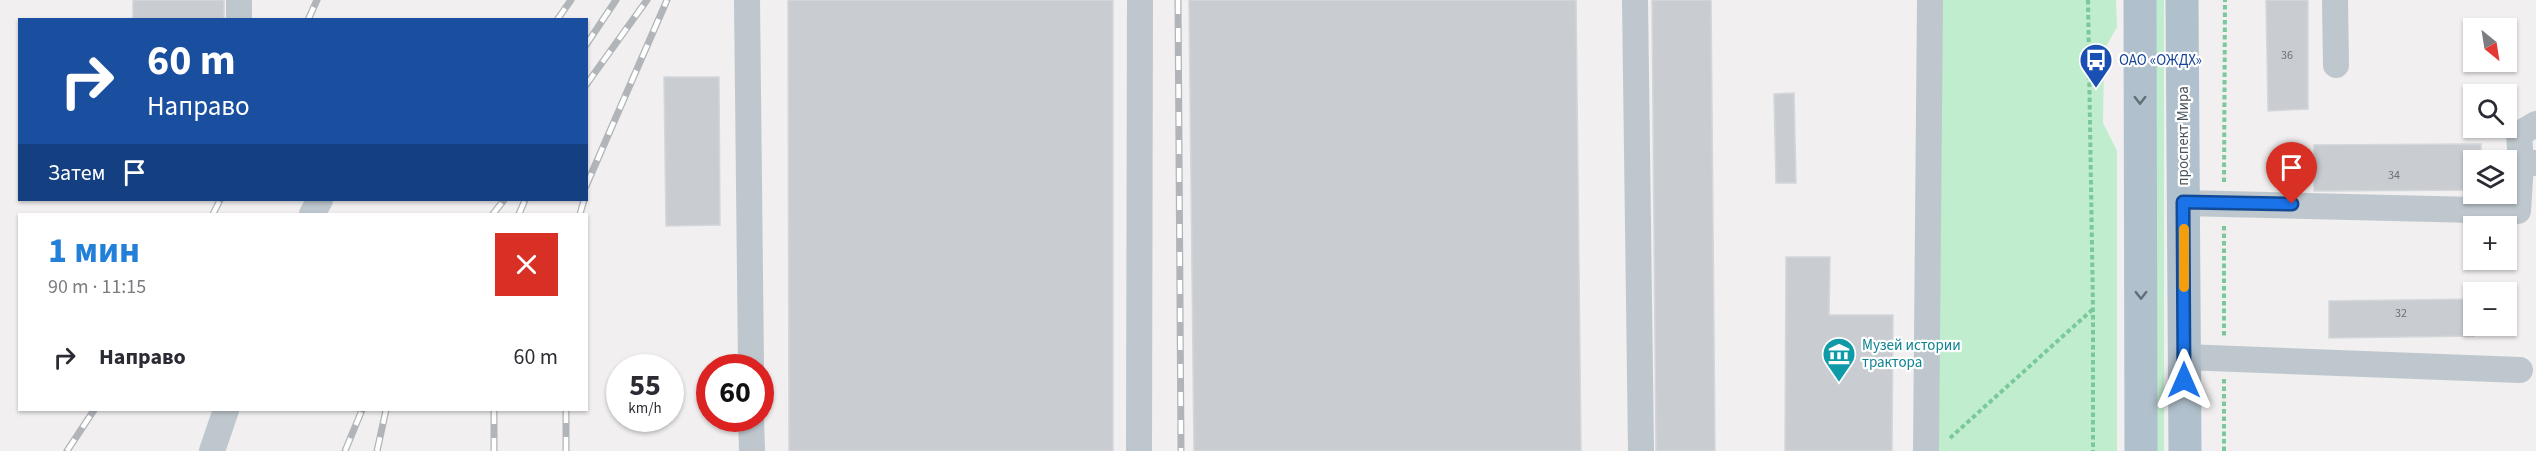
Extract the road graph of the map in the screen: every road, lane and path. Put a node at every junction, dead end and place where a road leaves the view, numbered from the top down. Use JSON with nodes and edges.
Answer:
{"nodes":[{"id":1,"x":239,"y":0,"type":"edge"},
{"id":2,"x":747,"y":0,"type":"edge"},
{"id":3,"x":1140,"y":0,"type":"edge"},
{"id":4,"x":1635,"y":0,"type":"edge"},
{"id":5,"x":1930,"y":0,"type":"edge"},
{"id":6,"x":2088,"y":0,"type":"edge"},
{"id":7,"x":2140,"y":0,"type":"edge"},
{"id":8,"x":2182,"y":0,"type":"edge"},
{"id":9,"x":2225,"y":0,"type":"edge"},
{"id":10,"x":2335,"y":0,"type":"edge"},
{"id":11,"x":239,"y":18,"type":"edge"},
{"id":12,"x":2336,"y":65,"type":"dead end"},
{"id":13,"x":2536,"y":124,"type":"edge"},
{"id":14,"x":2529,"y":163,"type":"edge"},
{"id":15,"x":2224,"y":184,"type":"dead end"},
{"id":16,"x":2183,"y":202,"type":"junction"},
{"id":17,"x":2224,"y":222,"type":"dead end"},
{"id":18,"x":2093,"y":308,"type":"junction"},
{"id":19,"x":2224,"y":339,"type":"dead end"},
{"id":20,"x":751,"y":354,"type":"edge"},
{"id":21,"x":2184,"y":357,"type":"junction"},
{"id":22,"x":2520,"y":370,"type":"dead end"},
{"id":23,"x":2224,"y":375,"type":"dead end"},
{"id":24,"x":226,"y":411,"type":"edge"},
{"id":25,"x":751,"y":432,"type":"edge"},
{"id":26,"x":1935,"y":447,"type":"edge"},
{"id":27,"x":212,"y":451,"type":"edge"},
{"id":28,"x":752,"y":451,"type":"edge"},
{"id":29,"x":1139,"y":451,"type":"edge"},
{"id":30,"x":1641,"y":451,"type":"edge"},
{"id":31,"x":2093,"y":451,"type":"edge"},
{"id":32,"x":2141,"y":451,"type":"edge"},
{"id":33,"x":2185,"y":451,"type":"edge"},
{"id":34,"x":2224,"y":451,"type":"edge"}],
"edges":[{"from":1,"to":11,"type":"lane"},
{"from":2,"to":20,"type":"lane"},
{"from":3,"to":29,"type":"lane"},
{"from":4,"to":30,"type":"lane"},
{"from":5,"to":26,"type":"lane"},
{"from":6,"to":18,"type":"path"},
{"from":7,"to":32,"type":"main road","one_way":true},
{"from":8,"to":16,"type":"main road","name":"проспект Мира"},
{"from":9,"to":15,"type":"path"},
{"from":10,"to":12,"type":"lane"},
{"from":13,"to":14,"type":"lane"},
{"from":14,"to":16,"type":"lane"},
{"from":16,"to":21,"type":"main road","name":"проспект Мира"},
{"from":17,"to":19,"type":"path"},
{"from":18,"to":26,"type":"path"},
{"from":18,"to":31,"type":"path"},
{"from":21,"to":22,"type":"lane"},
{"from":21,"to":33,"type":"main road","name":"проспект Мира"},
{"from":23,"to":34,"type":"path"},
{"from":24,"to":27,"type":"lane"},
{"from":25,"to":28,"type":"lane"}]}
